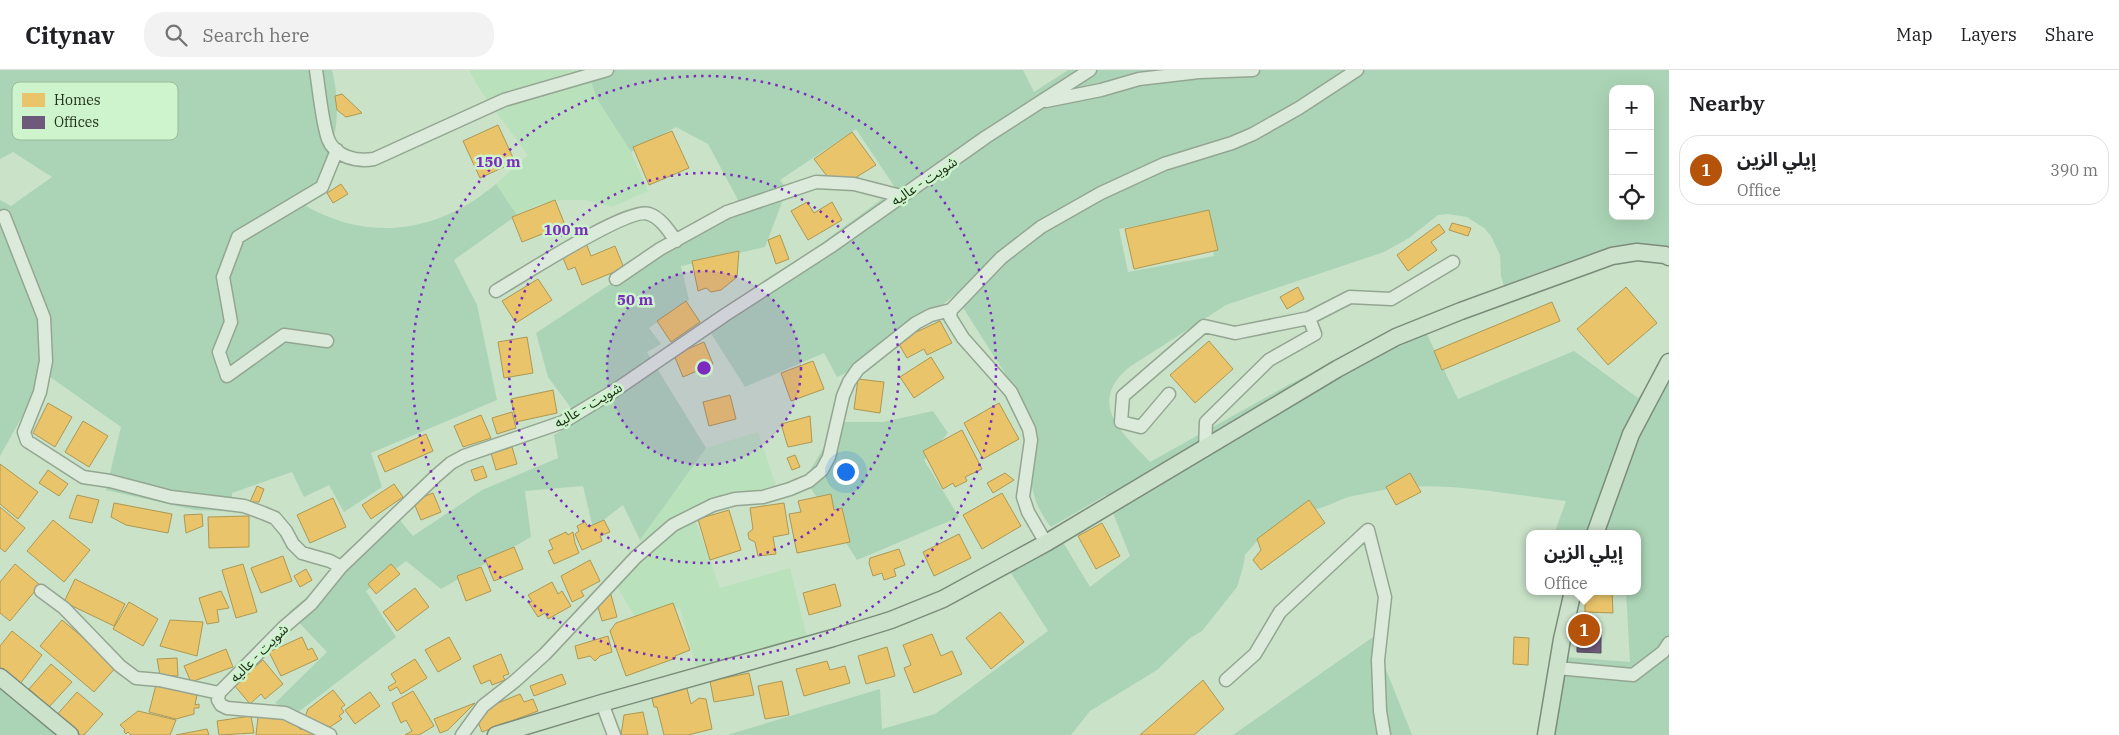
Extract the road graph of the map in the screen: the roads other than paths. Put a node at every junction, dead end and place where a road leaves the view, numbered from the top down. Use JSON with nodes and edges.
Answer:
{"nodes":[{"id":1,"x":316,"y":70,"type":"edge"},
{"id":2,"x":607,"y":70,"type":"edge"},
{"id":3,"x":1090,"y":70,"type":"edge"},
{"id":4,"x":1253,"y":70,"type":"edge"},
{"id":5,"x":1357,"y":70,"type":"edge"},
{"id":6,"x":1040,"y":102,"type":"junction"},
{"id":7,"x":337,"y":150,"type":"junction"},
{"id":8,"x":901,"y":196,"type":"junction"},
{"id":9,"x":4,"y":216,"type":"dead end"},
{"id":10,"x":676,"y":241,"type":"junction"},
{"id":11,"x":1669,"y":258,"type":"edge"},
{"id":12,"x":1453,"y":262,"type":"dead end"},
{"id":13,"x":616,"y":279,"type":"dead end"},
{"id":14,"x":496,"y":291,"type":"dead end"},
{"id":15,"x":951,"y":310,"type":"junction"},
{"id":16,"x":1309,"y":318,"type":"junction"},
{"id":17,"x":327,"y":341,"type":"dead end"},
{"id":18,"x":1669,"y":362,"type":"edge"},
{"id":19,"x":1169,"y":394,"type":"dead end"},
{"id":20,"x":1206,"y":450,"type":"junction"},
{"id":21,"x":1596,"y":530,"type":"edge"},
{"id":22,"x":1046,"y":543,"type":"junction"},
{"id":23,"x":341,"y":567,"type":"junction"},
{"id":24,"x":41,"y":591,"type":"dead end"},
{"id":25,"x":1572,"y":595,"type":"edge"},
{"id":26,"x":1669,"y":644,"type":"edge"},
{"id":27,"x":1557,"y":668,"type":"junction"},
{"id":28,"x":0,"y":677,"type":"edge"},
{"id":29,"x":1226,"y":680,"type":"dead end"},
{"id":30,"x":219,"y":693,"type":"junction"},
{"id":31,"x":602,"y":703,"type":"junction"},
{"id":32,"x":70,"y":735,"type":"edge"},
{"id":33,"x":330,"y":735,"type":"edge"},
{"id":34,"x":462,"y":735,"type":"edge"},
{"id":35,"x":496,"y":735,"type":"edge"},
{"id":36,"x":614,"y":735,"type":"edge"},
{"id":37,"x":1384,"y":735,"type":"edge"},
{"id":38,"x":1546,"y":735,"type":"edge"}],
"edges":[{"from":1,"to":7,"type":"street"},
{"from":2,"to":7,"type":"street"},
{"from":3,"to":6,"type":"street","name":"شويت - عاليه"},
{"from":4,"to":6,"type":"street"},
{"from":5,"to":15,"type":"street"},
{"from":6,"to":8,"type":"street","name":"شويت - عاليه"},
{"from":7,"to":17,"type":"street"},
{"from":8,"to":10,"type":"street"},
{"from":8,"to":23,"type":"street","name":"شويت - عاليه"},
{"from":9,"to":23,"type":"street"},
{"from":10,"to":13,"type":"street"},
{"from":10,"to":14,"type":"street"},
{"from":11,"to":20,"type":"main road"},
{"from":12,"to":16,"type":"street"},
{"from":15,"to":22,"type":"street"},
{"from":15,"to":34,"type":"street"},
{"from":16,"to":19,"type":"street"},
{"from":16,"to":20,"type":"street"},
{"from":18,"to":21,"type":"main road"},
{"from":20,"to":22,"type":"main road"},
{"from":22,"to":31,"type":"main road"},
{"from":23,"to":30,"type":"street","name":"شويت - عاليه"},
{"from":24,"to":30,"type":"street"},
{"from":25,"to":27,"type":"main road"},
{"from":26,"to":27,"type":"street"},
{"from":27,"to":38,"type":"main road"},
{"from":28,"to":32,"type":"main road"},
{"from":29,"to":37,"type":"street"},
{"from":30,"to":33,"type":"street","name":"شويت - عاليه"},
{"from":31,"to":35,"type":"main road"},
{"from":31,"to":36,"type":"street"}]}
